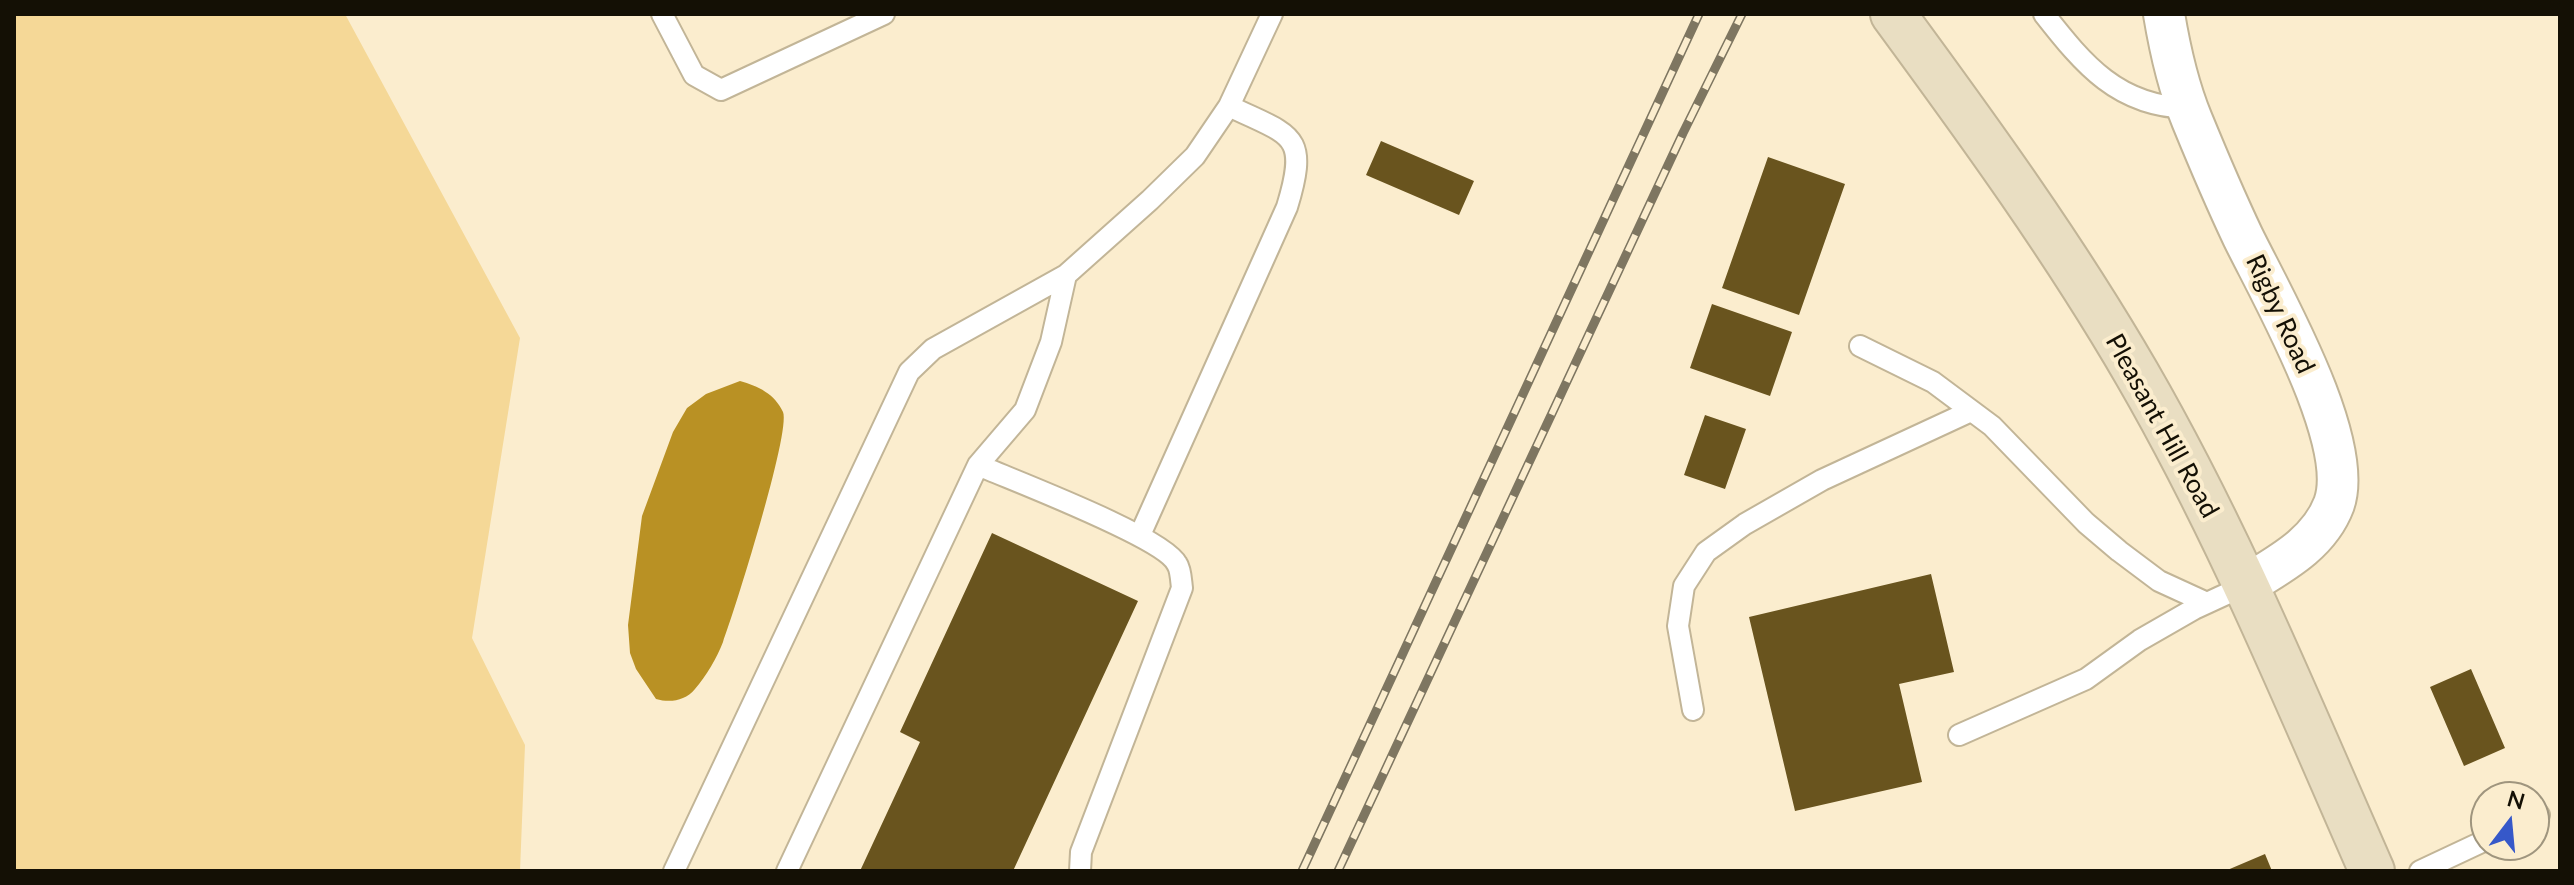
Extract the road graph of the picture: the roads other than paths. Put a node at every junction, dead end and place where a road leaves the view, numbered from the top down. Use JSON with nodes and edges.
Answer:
{"nodes":[{"id":1,"x":662,"y":14,"type":"edge"},
{"id":2,"x":884,"y":14,"type":"edge"},
{"id":3,"x":1272,"y":14,"type":"edge"},
{"id":4,"x":1893,"y":14,"type":"edge"},
{"id":5,"x":2044,"y":14,"type":"edge"},
{"id":6,"x":2164,"y":14,"type":"edge"},
{"id":7,"x":1229,"y":106,"type":"junction"},
{"id":8,"x":2187,"y":108,"type":"junction"},
{"id":9,"x":1066,"y":275,"type":"junction"},
{"id":10,"x":1860,"y":346,"type":"dead end"},
{"id":11,"x":1971,"y":411,"type":"junction"},
{"id":12,"x":978,"y":465,"type":"junction"},
{"id":13,"x":1140,"y":535,"type":"junction"},
{"id":14,"x":2227,"y":594,"type":"junction"},
{"id":15,"x":1693,"y":710,"type":"dead end"},
{"id":16,"x":1959,"y":735,"type":"dead end"},
{"id":17,"x":2470,"y":848,"type":"edge"},
{"id":18,"x":674,"y":871,"type":"edge"},
{"id":19,"x":787,"y":871,"type":"edge"},
{"id":20,"x":1080,"y":871,"type":"edge"},
{"id":21,"x":2372,"y":871,"type":"edge"},
{"id":22,"x":2420,"y":871,"type":"edge"}],
"edges":[{"from":1,"to":2,"type":"lane"},
{"from":3,"to":7,"type":"lane"},
{"from":4,"to":14,"type":"street","name":"Pleasant Hill Road"},
{"from":5,"to":8,"type":"lane"},
{"from":6,"to":8,"type":"street","name":"Rigby Road"},
{"from":7,"to":9,"type":"lane"},
{"from":7,"to":13,"type":"lane"},
{"from":8,"to":14,"type":"street","name":"Rigby Road"},
{"from":9,"to":12,"type":"lane"},
{"from":9,"to":18,"type":"lane"},
{"from":10,"to":11,"type":"lane"},
{"from":11,"to":14,"type":"lane"},
{"from":11,"to":15,"type":"lane"},
{"from":12,"to":13,"type":"lane"},
{"from":12,"to":19,"type":"lane"},
{"from":13,"to":20,"type":"lane"},
{"from":14,"to":16,"type":"lane"},
{"from":14,"to":21,"type":"street","name":"Pleasant Hill Road"},
{"from":17,"to":22,"type":"lane"}]}
